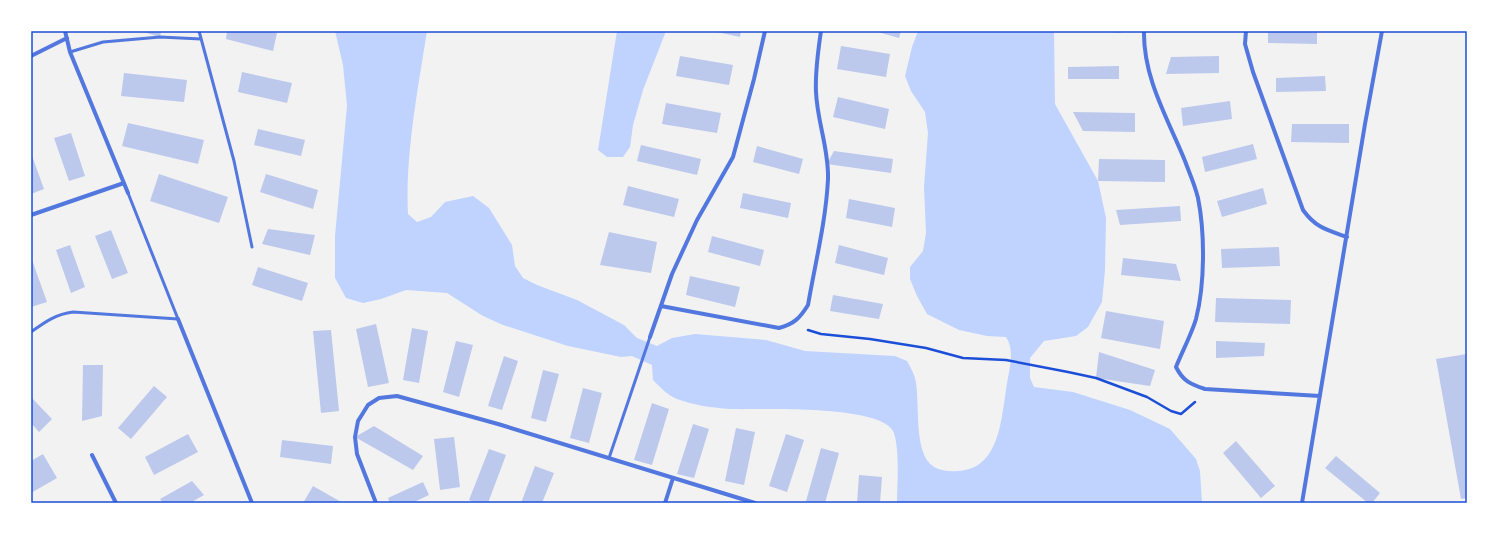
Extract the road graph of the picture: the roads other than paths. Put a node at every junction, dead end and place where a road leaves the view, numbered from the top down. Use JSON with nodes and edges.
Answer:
{"nodes":[{"id":1,"x":65,"y":31,"type":"edge"},
{"id":2,"x":199,"y":31,"type":"edge"},
{"id":3,"x":765,"y":31,"type":"edge"},
{"id":4,"x":821,"y":31,"type":"edge"},
{"id":5,"x":1144,"y":31,"type":"edge"},
{"id":6,"x":1246,"y":31,"type":"edge"},
{"id":7,"x":1382,"y":31,"type":"edge"},
{"id":8,"x":66,"y":38,"type":"junction"},
{"id":9,"x":201,"y":39,"type":"junction"},
{"id":10,"x":70,"y":52,"type":"junction"},
{"id":11,"x":31,"y":56,"type":"edge"},
{"id":12,"x":124,"y":183,"type":"junction"},
{"id":13,"x":128,"y":193,"type":"joint"},
{"id":14,"x":31,"y":215,"type":"edge"},
{"id":15,"x":1347,"y":236,"type":"junction"},
{"id":16,"x":252,"y":247,"type":"dead end"},
{"id":17,"x":661,"y":306,"type":"junction"},
{"id":18,"x":178,"y":319,"type":"junction"},
{"id":19,"x":31,"y":332,"type":"edge"},
{"id":20,"x":650,"y":337,"type":"joint"},
{"id":21,"x":1320,"y":396,"type":"junction"},
{"id":22,"x":92,"y":455,"type":"dead end"},
{"id":23,"x":609,"y":458,"type":"junction"},
{"id":24,"x":673,"y":478,"type":"junction"},
{"id":25,"x":116,"y":503,"type":"edge"},
{"id":26,"x":252,"y":503,"type":"edge"},
{"id":27,"x":376,"y":503,"type":"edge"},
{"id":28,"x":665,"y":503,"type":"edge"},
{"id":29,"x":755,"y":503,"type":"edge"},
{"id":30,"x":1302,"y":503,"type":"edge"}],
"edges":[{"from":1,"to":8,"type":"street"},
{"from":2,"to":9,"type":"lane"},
{"from":3,"to":17,"type":"street"},
{"from":4,"to":17,"type":"street"},
{"from":5,"to":21,"type":"street"},
{"from":6,"to":15,"type":"street"},
{"from":7,"to":15,"type":"street"},
{"from":8,"to":10,"type":"street"},
{"from":8,"to":11,"type":"street"},
{"from":9,"to":10,"type":"lane"},
{"from":9,"to":16,"type":"lane"},
{"from":10,"to":12,"type":"street"},
{"from":12,"to":13,"type":"street"},
{"from":12,"to":14,"type":"street"},
{"from":13,"to":18,"type":"lane"},
{"from":15,"to":21,"type":"street"},
{"from":17,"to":20,"type":"street"},
{"from":18,"to":19,"type":"lane"},
{"from":18,"to":26,"type":"street"},
{"from":20,"to":23,"type":"lane"},
{"from":21,"to":30,"type":"street"},
{"from":22,"to":25,"type":"street"},
{"from":23,"to":24,"type":"street"},
{"from":23,"to":27,"type":"street"},
{"from":24,"to":28,"type":"street"},
{"from":24,"to":29,"type":"street"}]}
